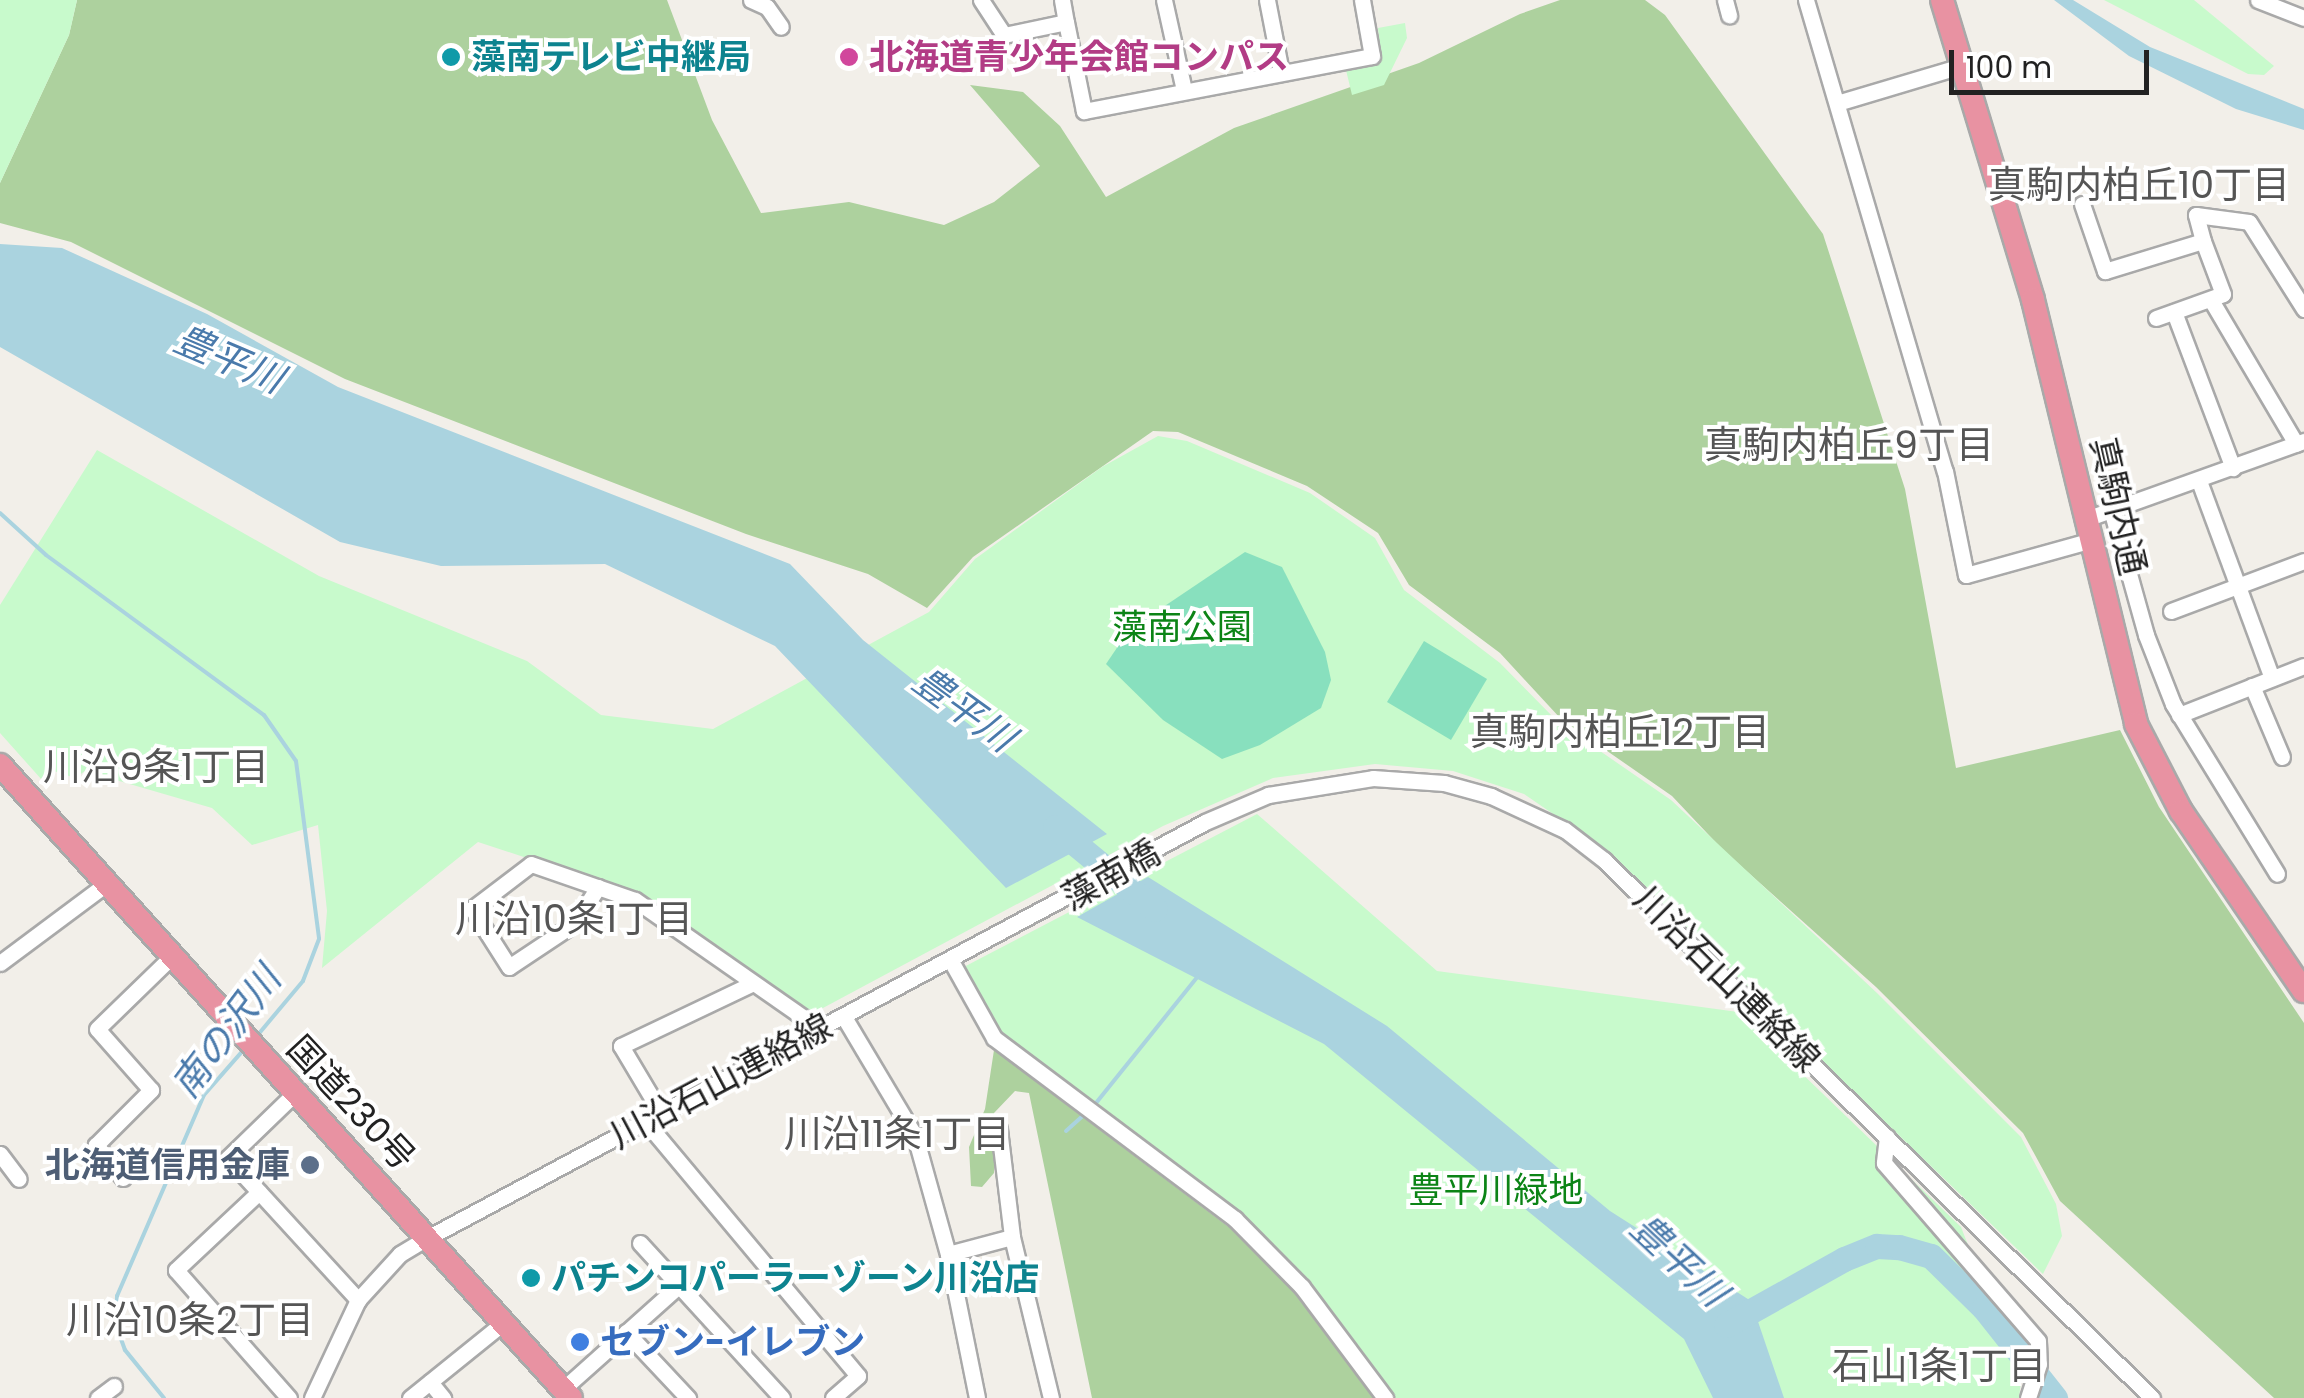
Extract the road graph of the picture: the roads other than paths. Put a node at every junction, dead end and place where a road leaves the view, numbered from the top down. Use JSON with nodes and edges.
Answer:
{"nodes":[{"id":1,"x":751,"y":0,"type":"edge"},
{"id":2,"x":981,"y":0,"type":"edge"},
{"id":3,"x":1062,"y":0,"type":"edge"},
{"id":4,"x":1164,"y":0,"type":"edge"},
{"id":5,"x":1267,"y":0,"type":"edge"},
{"id":6,"x":1362,"y":0,"type":"edge"},
{"id":7,"x":1806,"y":0,"type":"edge"},
{"id":8,"x":1942,"y":0,"type":"edge"},
{"id":9,"x":2258,"y":0,"type":"edge"},
{"id":10,"x":2304,"y":18,"type":"edge"},
{"id":11,"x":1066,"y":22,"type":"junction"},
{"id":12,"x":781,"y":27,"type":"dead end"},
{"id":13,"x":1961,"y":66,"type":"junction"},
{"id":14,"x":1281,"y":72,"type":"junction"},
{"id":15,"x":1184,"y":90,"type":"junction"},
{"id":16,"x":1837,"y":103,"type":"junction"},
{"id":17,"x":2082,"y":204,"type":"dead end"},
{"id":18,"x":2203,"y":241,"type":"junction"},
{"id":19,"x":2211,"y":300,"type":"junction"},
{"id":20,"x":2304,"y":309,"type":"edge"},
{"id":21,"x":2174,"y":312,"type":"junction"},
{"id":22,"x":2156,"y":318,"type":"dead end"},
{"id":23,"x":2300,"y":442,"type":"edge"},
{"id":24,"x":2233,"y":468,"type":"junction"},
{"id":25,"x":2199,"y":480,"type":"junction"},
{"id":26,"x":2112,"y":513,"type":"junction"},
{"id":27,"x":2088,"y":530,"type":"junction"},
{"id":28,"x":2304,"y":560,"type":"edge"},
{"id":29,"x":2238,"y":588,"type":"junction"},
{"id":30,"x":2171,"y":611,"type":"dead end"},
{"id":31,"x":2304,"y":666,"type":"edge"},
{"id":32,"x":2272,"y":678,"type":"junction"},
{"id":33,"x":2252,"y":686,"type":"junction"},
{"id":34,"x":2179,"y":714,"type":"junction"},
{"id":35,"x":2282,"y":756,"type":"dead end"},
{"id":36,"x":0,"y":765,"type":"edge"},
{"id":37,"x":1205,"y":822,"type":"joint"},
{"id":38,"x":2276,"y":874,"type":"dead end"},
{"id":39,"x":106,"y":884,"type":"junction"},
{"id":40,"x":598,"y":888,"type":"junction"},
{"id":41,"x":1016,"y":927,"type":"joint"},
{"id":42,"x":172,"y":956,"type":"junction"},
{"id":43,"x":951,"y":961,"type":"junction"},
{"id":44,"x":0,"y":964,"type":"edge"},
{"id":45,"x":753,"y":983,"type":"junction"},
{"id":46,"x":2304,"y":990,"type":"edge"},
{"id":47,"x":844,"y":1017,"type":"junction"},
{"id":48,"x":820,"y":1030,"type":"junction"},
{"id":49,"x":295,"y":1094,"type":"junction"},
{"id":50,"x":660,"y":1113,"type":"junction"},
{"id":51,"x":644,"y":1121,"type":"junction"},
{"id":52,"x":999,"y":1129,"type":"dead end"},
{"id":53,"x":1887,"y":1137,"type":"junction"},
{"id":54,"x":0,"y":1154,"type":"edge"},
{"id":55,"x":123,"y":1178,"type":"dead end"},
{"id":56,"x":19,"y":1179,"type":"dead end"},
{"id":57,"x":259,"y":1192,"type":"junction"},
{"id":58,"x":1012,"y":1237,"type":"junction"},
{"id":59,"x":427,"y":1238,"type":"junction"},
{"id":60,"x":640,"y":1242,"type":"dead end"},
{"id":61,"x":948,"y":1254,"type":"junction"},
{"id":62,"x":678,"y":1286,"type":"junction"},
{"id":63,"x":358,"y":1300,"type":"junction"},
{"id":64,"x":503,"y":1323,"type":"junction"},
{"id":65,"x":626,"y":1332,"type":"junction"},
{"id":66,"x":430,"y":1382,"type":"junction"},
{"id":67,"x":114,"y":1386,"type":"dead end"},
{"id":68,"x":567,"y":1394,"type":"edge"},
{"id":69,"x":98,"y":1398,"type":"edge"},
{"id":70,"x":289,"y":1398,"type":"edge"},
{"id":71,"x":312,"y":1398,"type":"edge"},
{"id":72,"x":410,"y":1398,"type":"edge"},
{"id":73,"x":442,"y":1398,"type":"edge"},
{"id":74,"x":688,"y":1398,"type":"edge"},
{"id":75,"x":782,"y":1398,"type":"edge"},
{"id":76,"x":833,"y":1398,"type":"edge"},
{"id":77,"x":977,"y":1398,"type":"edge"},
{"id":78,"x":1051,"y":1398,"type":"edge"},
{"id":79,"x":1385,"y":1398,"type":"edge"},
{"id":80,"x":2028,"y":1398,"type":"edge"},
{"id":81,"x":2152,"y":1398,"type":"edge"}],
"edges":[{"from":1,"to":12,"type":"street"},
{"from":2,"to":11,"type":"street"},
{"from":3,"to":11,"type":"street"},
{"from":4,"to":15,"type":"street"},
{"from":5,"to":14,"type":"street"},
{"from":6,"to":14,"type":"street"},
{"from":7,"to":16,"type":"street"},
{"from":8,"to":13,"type":"highway","name":"真駒内通"},
{"from":9,"to":10,"type":"street"},
{"from":11,"to":15,"type":"street"},
{"from":13,"to":16,"type":"street"},
{"from":13,"to":27,"type":"highway","name":"真駒内通"},
{"from":14,"to":15,"type":"street"},
{"from":16,"to":27,"type":"street"},
{"from":17,"to":18,"type":"street"},
{"from":18,"to":19,"type":"street"},
{"from":18,"to":20,"type":"street"},
{"from":19,"to":21,"type":"street"},
{"from":19,"to":23,"type":"street"},
{"from":21,"to":22,"type":"street"},
{"from":21,"to":24,"type":"street"},
{"from":23,"to":24,"type":"street"},
{"from":24,"to":25,"type":"street"},
{"from":25,"to":26,"type":"street"},
{"from":25,"to":29,"type":"street"},
{"from":26,"to":27,"type":"street"},
{"from":26,"to":34,"type":"street"},
{"from":27,"to":46,"type":"highway","name":"真駒内通"},
{"from":28,"to":29,"type":"street"},
{"from":29,"to":30,"type":"street"},
{"from":29,"to":32,"type":"street"},
{"from":31,"to":32,"type":"street"},
{"from":32,"to":33,"type":"street"},
{"from":33,"to":34,"type":"street"},
{"from":33,"to":35,"type":"street"},
{"from":34,"to":38,"type":"street"},
{"from":36,"to":39,"type":"highway","name":"国道230号"},
{"from":37,"to":41,"type":"street","name":"藻南橋"},
{"from":37,"to":53,"type":"street","name":"川沿石山連絡線"},
{"from":39,"to":42,"type":"highway","name":"国道230号"},
{"from":39,"to":44,"type":"street"},
{"from":40,"to":40,"type":"street"},
{"from":40,"to":45,"type":"street"},
{"from":41,"to":43,"type":"street","name":"川沿石山連絡線"},
{"from":42,"to":49,"type":"highway","name":"国道230号"},
{"from":42,"to":55,"type":"street"},
{"from":43,"to":47,"type":"street","name":"川沿石山連絡線"},
{"from":43,"to":79,"type":"street"},
{"from":45,"to":48,"type":"street"},
{"from":45,"to":50,"type":"street"},
{"from":47,"to":48,"type":"street","name":"川沿石山連絡線"},
{"from":47,"to":61,"type":"street"},
{"from":48,"to":50,"type":"street","name":"川沿石山連絡線"},
{"from":49,"to":57,"type":"street"},
{"from":49,"to":59,"type":"highway","name":"国道230号"},
{"from":50,"to":51,"type":"street","name":"川沿石山連絡線"},
{"from":51,"to":59,"type":"street","name":"川沿石山連絡線"},
{"from":51,"to":76,"type":"street"},
{"from":52,"to":58,"type":"street"},
{"from":53,"to":80,"type":"street"},
{"from":53,"to":81,"type":"street","name":"川沿石山連絡線"},
{"from":54,"to":56,"type":"street"},
{"from":57,"to":63,"type":"street"},
{"from":57,"to":70,"type":"street"},
{"from":58,"to":61,"type":"street"},
{"from":58,"to":78,"type":"street"},
{"from":59,"to":63,"type":"street","name":"川沿石山連絡線"},
{"from":59,"to":64,"type":"highway","name":"国道230号"},
{"from":60,"to":62,"type":"street"},
{"from":61,"to":77,"type":"street"},
{"from":62,"to":65,"type":"street"},
{"from":62,"to":75,"type":"street"},
{"from":63,"to":71,"type":"street","name":"川沿石山連絡線"},
{"from":64,"to":66,"type":"street"},
{"from":64,"to":68,"type":"highway","name":"国道230号"},
{"from":65,"to":68,"type":"street"},
{"from":65,"to":74,"type":"street"},
{"from":66,"to":72,"type":"street"},
{"from":66,"to":73,"type":"street"},
{"from":67,"to":69,"type":"street"}]}
